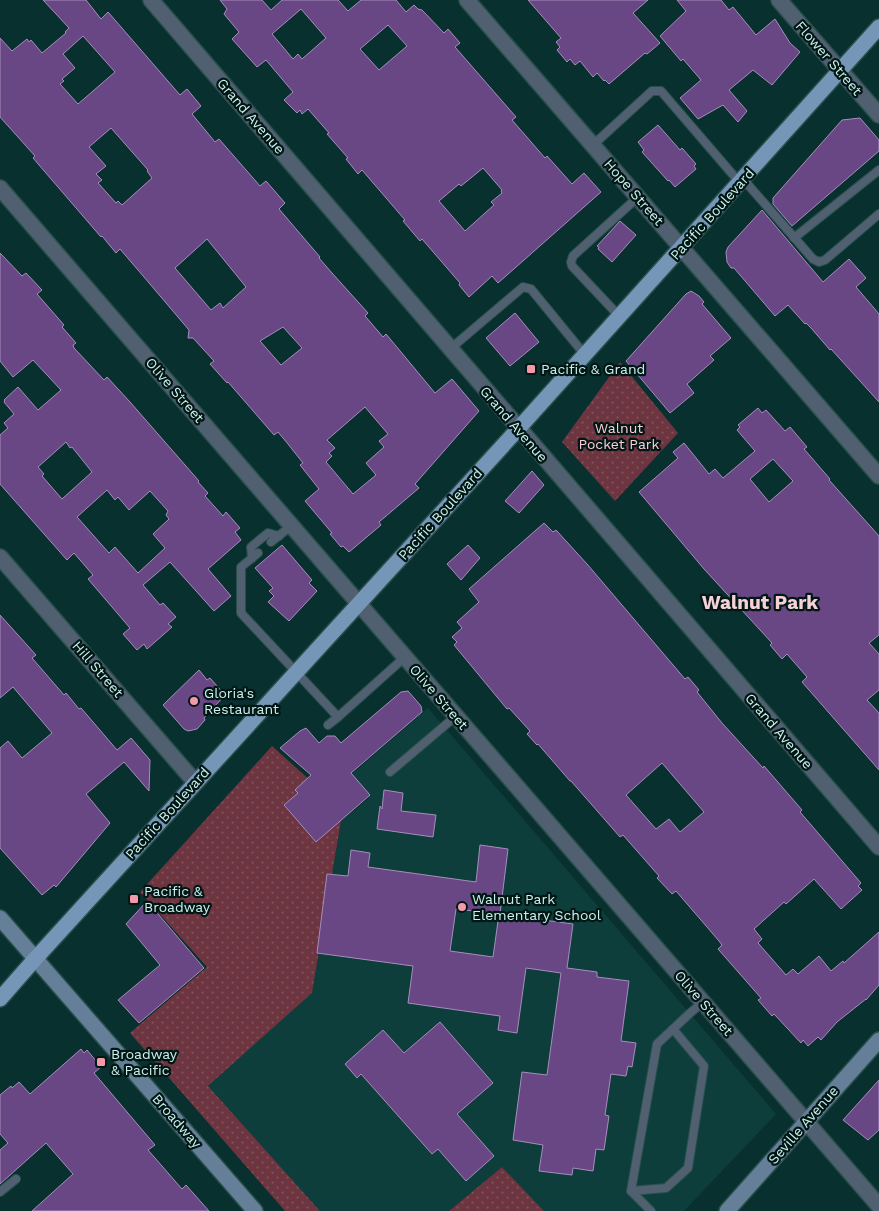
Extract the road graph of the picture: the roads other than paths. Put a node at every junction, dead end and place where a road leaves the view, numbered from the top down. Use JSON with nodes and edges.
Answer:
{"nodes":[{"id":1,"x":151,"y":0,"type":"edge"},
{"id":2,"x":467,"y":0,"type":"edge"},
{"id":3,"x":779,"y":0,"type":"edge"},
{"id":4,"x":879,"y":27,"type":"edge"},
{"id":5,"x":840,"y":70,"type":"junction"},
{"id":6,"x":879,"y":115,"type":"edge"},
{"id":7,"x":593,"y":145,"type":"junction"},
{"id":8,"x":879,"y":170,"type":"edge"},
{"id":9,"x":742,"y":181,"type":"junction"},
{"id":10,"x":0,"y":188,"type":"edge"},
{"id":11,"x":638,"y":197,"type":"junction"},
{"id":12,"x":879,"y":214,"type":"edge"},
{"id":13,"x":794,"y":238,"type":"junction"},
{"id":14,"x":682,"y":247,"type":"junction"},
{"id":15,"x":620,"y":317,"type":"junction"},
{"id":16,"x":450,"y":349,"type":"junction"},
{"id":17,"x":585,"y":355,"type":"junction"},
{"id":18,"x":518,"y":429,"type":"junction"},
{"id":19,"x":879,"y":476,"type":"edge"},
{"id":20,"x":291,"y":526,"type":"junction"},
{"id":21,"x":279,"y":536,"type":"junction"},
{"id":22,"x":271,"y":542,"type":"dead end"},
{"id":23,"x":0,"y":557,"type":"edge"},
{"id":24,"x":359,"y":604,"type":"junction"},
{"id":25,"x":404,"y":657,"type":"junction"},
{"id":26,"x":296,"y":672,"type":"junction"},
{"id":27,"x":456,"y":716,"type":"junction"},
{"id":28,"x":338,"y":718,"type":"junction"},
{"id":29,"x":328,"y":725,"type":"dead end"},
{"id":30,"x":390,"y":772,"type":"dead end"},
{"id":31,"x":196,"y":782,"type":"junction"},
{"id":32,"x":879,"y":847,"type":"edge"},
{"id":33,"x":0,"y":918,"type":"edge"},
{"id":34,"x":35,"y":958,"type":"junction"},
{"id":35,"x":0,"y":1000,"type":"edge"},
{"id":36,"x":703,"y":1002,"type":"junction"},
{"id":37,"x":673,"y":1029,"type":"junction"},
{"id":38,"x":879,"y":1040,"type":"edge"},
{"id":39,"x":806,"y":1121,"type":"junction"},
{"id":40,"x":16,"y":1179,"type":"dead end"},
{"id":41,"x":631,"y":1191,"type":"junction"},
{"id":42,"x":0,"y":1192,"type":"edge"},
{"id":43,"x":879,"y":1206,"type":"edge"},
{"id":44,"x":255,"y":1211,"type":"edge"},
{"id":45,"x":651,"y":1211,"type":"edge"},
{"id":46,"x":727,"y":1211,"type":"edge"}],
"edges":[{"from":1,"to":16,"type":"street","name":"Grand Avenue"},
{"from":2,"to":7,"type":"street","name":"Hope Street"},
{"from":3,"to":5,"type":"street","name":"Flower Street"},
{"from":4,"to":5,"type":"main road","name":"Pacific Boulevard"},
{"from":5,"to":6,"type":"street","name":"Flower Street"},
{"from":5,"to":9,"type":"main road","name":"Pacific Boulevard"},
{"from":7,"to":9,"type":"lane"},
{"from":7,"to":11,"type":"street","name":"Hope Street"},
{"from":8,"to":13,"type":"lane"},
{"from":9,"to":13,"type":"lane"},
{"from":9,"to":14,"type":"main road","name":"Pacific Boulevard"},
{"from":10,"to":20,"type":"street","name":"Olive Street"},
{"from":11,"to":14,"type":"street","name":"Hope Street"},
{"from":11,"to":15,"type":"lane"},
{"from":12,"to":13,"type":"lane"},
{"from":14,"to":15,"type":"main road","name":"Pacific Boulevard"},
{"from":14,"to":19,"type":"street","name":"Hope Street"},
{"from":15,"to":17,"type":"main road","name":"Pacific Boulevard"},
{"from":16,"to":17,"type":"lane"},
{"from":16,"to":18,"type":"street","name":"Grand Avenue"},
{"from":17,"to":18,"type":"main road","name":"Pacific Boulevard"},
{"from":18,"to":24,"type":"main road","name":"Pacific Boulevard"},
{"from":18,"to":32,"type":"street","name":"Grand Avenue"},
{"from":20,"to":21,"type":"lane"},
{"from":20,"to":24,"type":"street","name":"Olive Street"},
{"from":21,"to":22,"type":"lane"},
{"from":21,"to":26,"type":"lane"},
{"from":23,"to":31,"type":"street","name":"Hill Street"},
{"from":24,"to":25,"type":"street","name":"Olive Street"},
{"from":24,"to":26,"type":"main road","name":"Pacific Boulevard"},
{"from":25,"to":27,"type":"street","name":"Olive Street"},
{"from":25,"to":28,"type":"lane"},
{"from":26,"to":28,"type":"lane"},
{"from":26,"to":31,"type":"main road","name":"Pacific Boulevard"},
{"from":27,"to":30,"type":"lane"},
{"from":27,"to":36,"type":"street","name":"Olive Street"},
{"from":28,"to":29,"type":"lane"},
{"from":31,"to":34,"type":"main road","name":"Pacific Boulevard"},
{"from":33,"to":34,"type":"street","name":"Broadway"},
{"from":34,"to":35,"type":"main road","name":"Pacific Boulevard"},
{"from":34,"to":44,"type":"street","name":"Broadway"},
{"from":36,"to":37,"type":"lane"},
{"from":36,"to":39,"type":"street","name":"Olive Street"},
{"from":37,"to":41,"type":"lane"},
{"from":37,"to":41,"type":"lane"},
{"from":38,"to":39,"type":"street","name":"Seville Avenue"},
{"from":39,"to":43,"type":"street","name":"Olive Street"},
{"from":39,"to":46,"type":"street","name":"Seville Avenue"},
{"from":40,"to":42,"type":"lane"},
{"from":41,"to":45,"type":"lane"}]}
